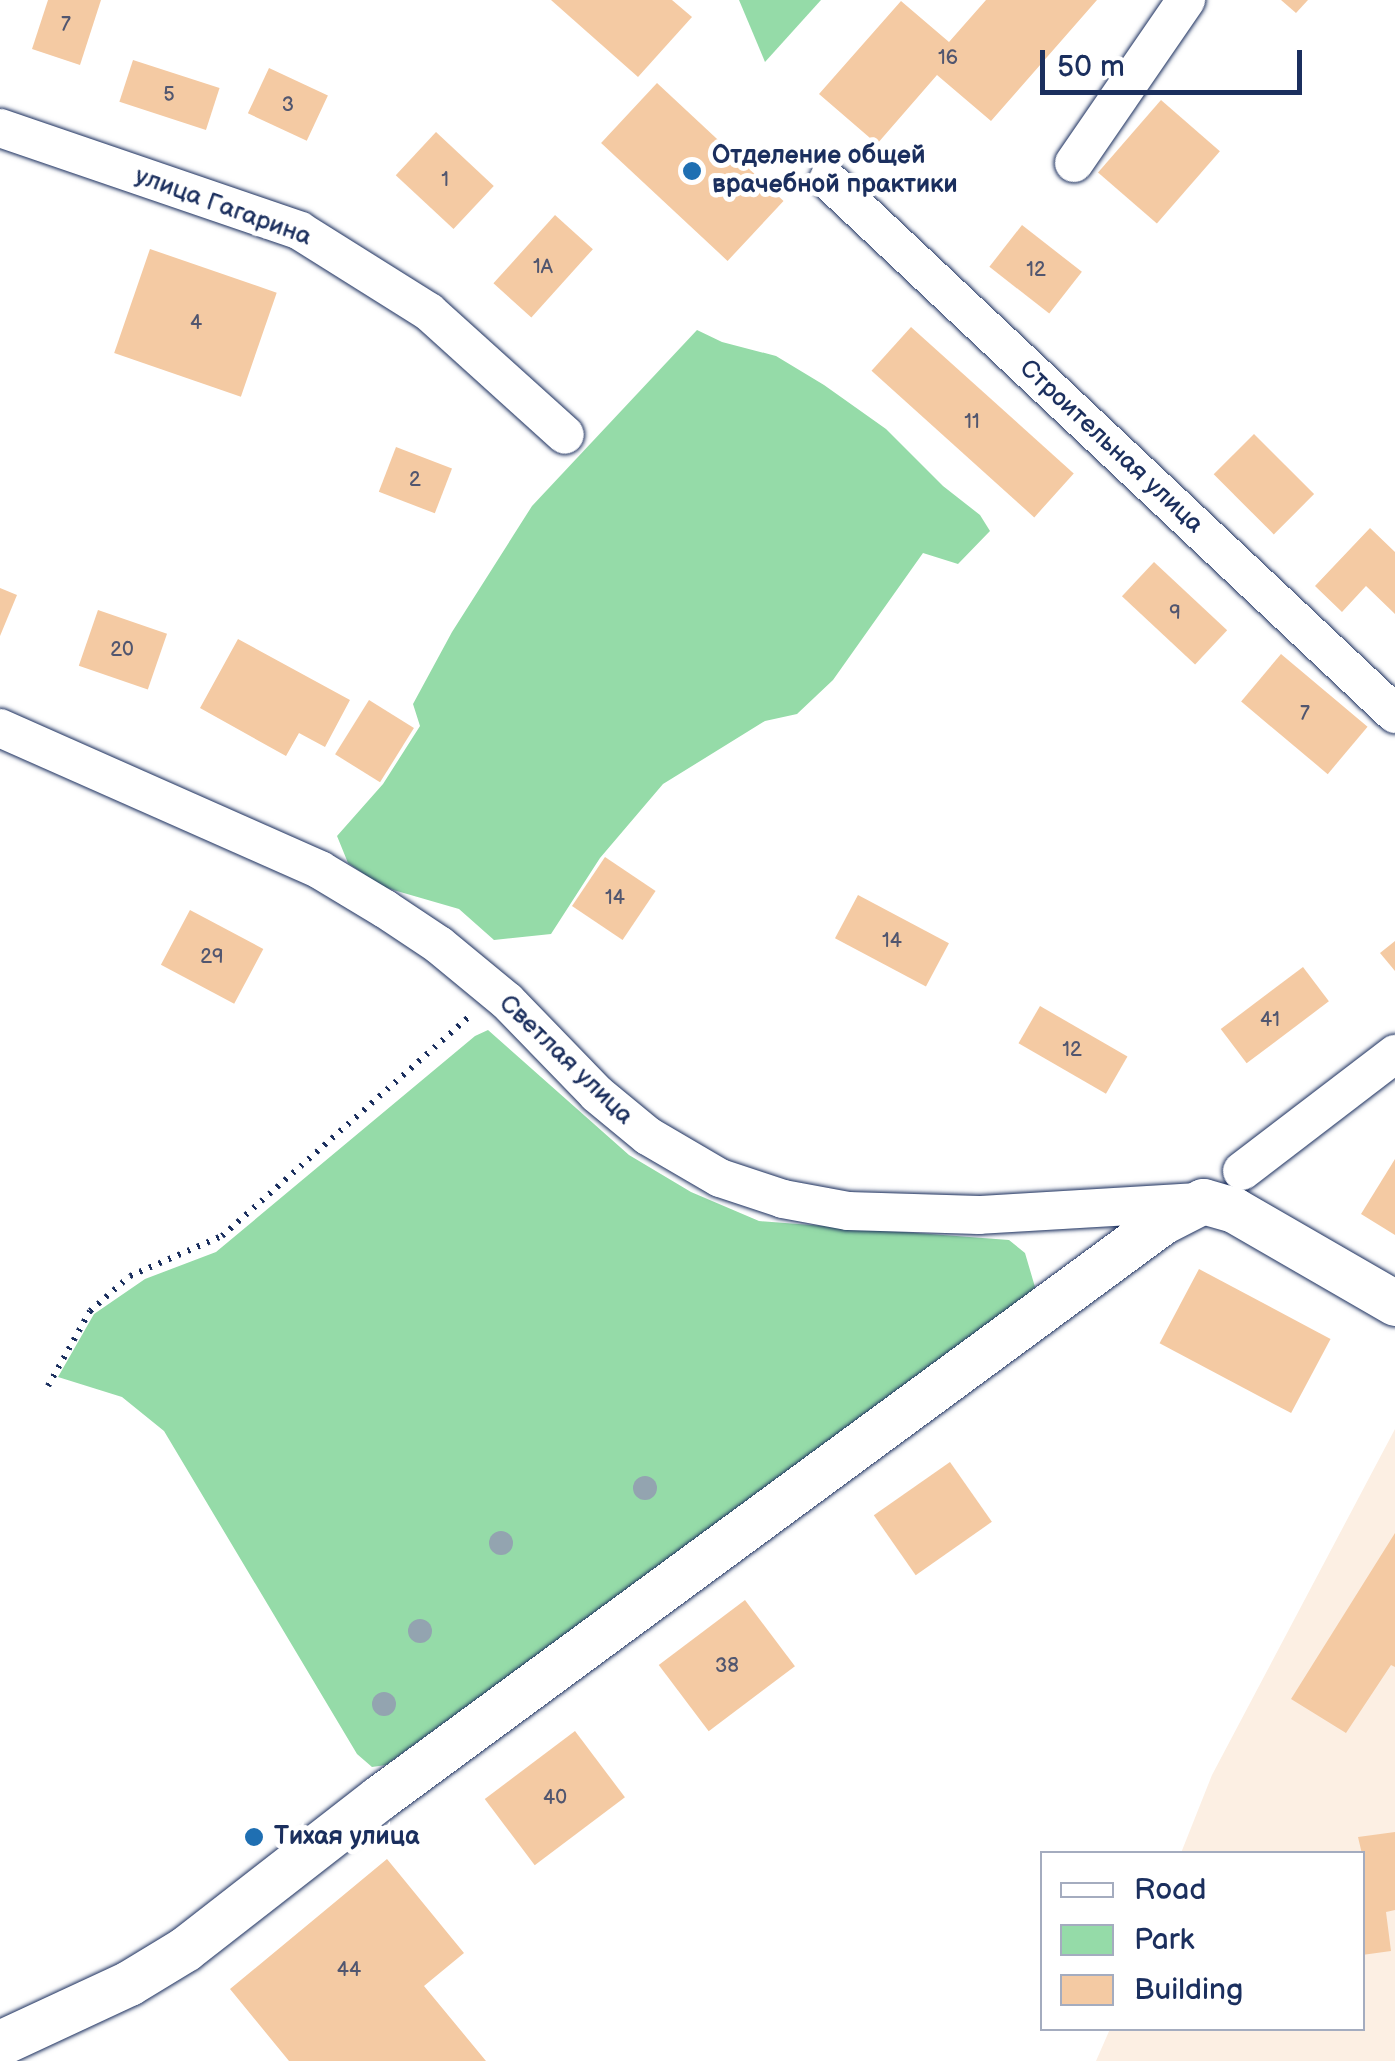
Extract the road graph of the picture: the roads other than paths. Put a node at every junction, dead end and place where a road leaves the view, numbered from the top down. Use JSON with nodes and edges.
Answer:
{"nodes":[{"id":1,"x":1186,"y":0,"type":"edge"},
{"id":2,"x":0,"y":128,"type":"edge"},
{"id":3,"x":1074,"y":163,"type":"dead end"},
{"id":4,"x":828,"y":180,"type":"dead end"},
{"id":5,"x":565,"y":435,"type":"dead end"},
{"id":6,"x":1395,"y":714,"type":"edge"},
{"id":7,"x":0,"y":728,"type":"edge"},
{"id":8,"x":1395,"y":1054,"type":"edge"},
{"id":9,"x":1242,"y":1171,"type":"dead end"},
{"id":10,"x":1203,"y":1201,"type":"junction"},
{"id":11,"x":1395,"y":1303,"type":"edge"},
{"id":12,"x":0,"y":2043,"type":"edge"}],
"edges":[{"from":1,"to":3,"type":"street"},
{"from":2,"to":5,"type":"street","name":"улица Гагарина"},
{"from":4,"to":6,"type":"street","name":"Строительная улица"},
{"from":7,"to":10,"type":"street","name":"Светлая улица"},
{"from":8,"to":9,"type":"street"},
{"from":10,"to":11,"type":"street","name":"Светлая улица"},
{"from":10,"to":12,"type":"street"}]}
